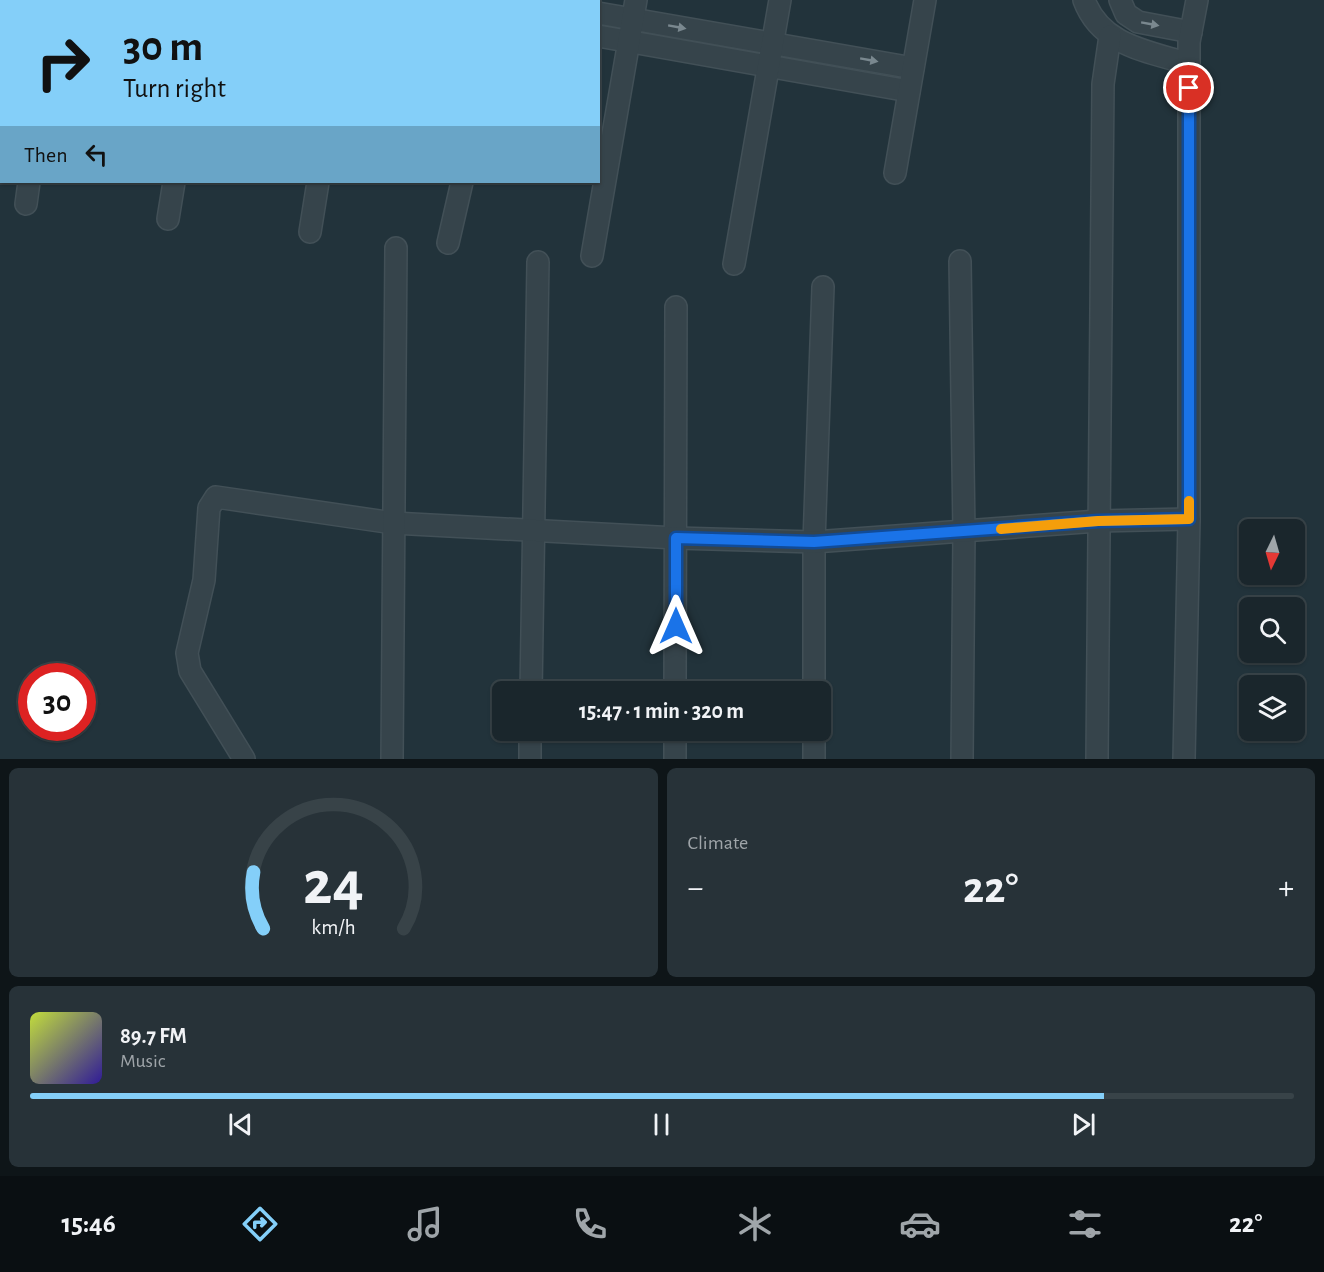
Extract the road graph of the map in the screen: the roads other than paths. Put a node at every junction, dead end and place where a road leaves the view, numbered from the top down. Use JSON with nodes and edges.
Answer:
{"nodes":[{"id":1,"x":780,"y":0,"type":"edge"},
{"id":2,"x":925,"y":0,"type":"edge"},
{"id":3,"x":1084,"y":0,"type":"edge"},
{"id":4,"x":1120,"y":0,"type":"edge"},
{"id":5,"x":1197,"y":0,"type":"edge"},
{"id":6,"x":635,"y":10,"type":"edge"},
{"id":7,"x":600,"y":13,"type":"edge"},
{"id":8,"x":1191,"y":32,"type":"junction"},
{"id":9,"x":600,"y":36,"type":"edge"},
{"id":10,"x":1110,"y":36,"type":"junction"},
{"id":11,"x":629,"y":42,"type":"junction"},
{"id":12,"x":772,"y":43,"type":"junction"},
{"id":13,"x":1189,"y":64,"type":"junction"},
{"id":14,"x":768,"y":66,"type":"junction"},
{"id":15,"x":913,"y":68,"type":"junction"},
{"id":16,"x":909,"y":91,"type":"junction"},
{"id":17,"x":603,"y":170,"type":"edge"},
{"id":18,"x":895,"y":173,"type":"dead end"},
{"id":19,"x":29,"y":183,"type":"edge"},
{"id":20,"x":174,"y":183,"type":"edge"},
{"id":21,"x":318,"y":183,"type":"edge"},
{"id":22,"x":462,"y":183,"type":"edge"},
{"id":23,"x":26,"y":204,"type":"dead end"},
{"id":24,"x":168,"y":219,"type":"dead end"},
{"id":25,"x":310,"y":232,"type":"dead end"},
{"id":26,"x":448,"y":243,"type":"dead end"},
{"id":27,"x":396,"y":248,"type":"dead end"},
{"id":28,"x":592,"y":256,"type":"dead end"},
{"id":29,"x":960,"y":261,"type":"dead end"},
{"id":30,"x":538,"y":262,"type":"dead end"},
{"id":31,"x":734,"y":264,"type":"dead end"},
{"id":32,"x":822,"y":287,"type":"dead end"},
{"id":33,"x":676,"y":307,"type":"dead end"},
{"id":34,"x":1189,"y":519,"type":"junction"},
{"id":35,"x":1098,"y":521,"type":"junction"},
{"id":36,"x":393,"y":524,"type":"junction"},
{"id":37,"x":533,"y":530,"type":"junction"},
{"id":38,"x":964,"y":532,"type":"junction"},
{"id":39,"x":676,"y":538,"type":"junction"},
{"id":40,"x":814,"y":542,"type":"junction"},
{"id":41,"x":531,"y":681,"type":"edge"},
{"id":42,"x":675,"y":681,"type":"edge"},
{"id":43,"x":814,"y":681,"type":"edge"},
{"id":44,"x":530,"y":741,"type":"edge"},
{"id":45,"x":675,"y":741,"type":"edge"},
{"id":46,"x":814,"y":741,"type":"edge"},
{"id":47,"x":244,"y":759,"type":"edge"},
{"id":48,"x":392,"y":759,"type":"edge"},
{"id":49,"x":530,"y":759,"type":"edge"},
{"id":50,"x":675,"y":759,"type":"edge"},
{"id":51,"x":814,"y":759,"type":"edge"},
{"id":52,"x":962,"y":759,"type":"edge"},
{"id":53,"x":1097,"y":759,"type":"edge"},
{"id":54,"x":1184,"y":759,"type":"edge"}],
"edges":[{"from":1,"to":12,"type":"street"},
{"from":2,"to":15,"type":"street"},
{"from":3,"to":10,"type":"street"},
{"from":4,"to":8,"type":"street","one_way":true},
{"from":5,"to":8,"type":"street"},
{"from":6,"to":7,"type":"street"},
{"from":6,"to":11,"type":"street"},
{"from":6,"to":12,"type":"street","one_way":true},
{"from":8,"to":13,"type":"street"},
{"from":9,"to":11,"type":"street"},
{"from":10,"to":13,"type":"street"},
{"from":10,"to":35,"type":"street"},
{"from":11,"to":14,"type":"street"},
{"from":11,"to":17,"type":"street"},
{"from":12,"to":14,"type":"street"},
{"from":12,"to":15,"type":"street","one_way":true},
{"from":13,"to":34,"type":"street"},
{"from":14,"to":16,"type":"street"},
{"from":14,"to":31,"type":"street"},
{"from":15,"to":16,"type":"street"},
{"from":16,"to":18,"type":"street"},
{"from":17,"to":28,"type":"street"},
{"from":19,"to":23,"type":"street"},
{"from":20,"to":24,"type":"street"},
{"from":21,"to":25,"type":"street"},
{"from":22,"to":26,"type":"street"},
{"from":27,"to":36,"type":"street"},
{"from":29,"to":38,"type":"street"},
{"from":30,"to":37,"type":"street"},
{"from":32,"to":40,"type":"street"},
{"from":33,"to":39,"type":"street"},
{"from":34,"to":35,"type":"street"},
{"from":34,"to":54,"type":"street"},
{"from":35,"to":38,"type":"street"},
{"from":35,"to":53,"type":"street"},
{"from":36,"to":37,"type":"street"},
{"from":36,"to":47,"type":"street"},
{"from":36,"to":48,"type":"street"},
{"from":37,"to":39,"type":"street"},
{"from":37,"to":41,"type":"street"},
{"from":38,"to":40,"type":"street"},
{"from":38,"to":52,"type":"street"},
{"from":39,"to":40,"type":"street"},
{"from":39,"to":42,"type":"street"},
{"from":40,"to":43,"type":"street"},
{"from":44,"to":49,"type":"street"},
{"from":45,"to":50,"type":"street"},
{"from":46,"to":51,"type":"street"}]}
